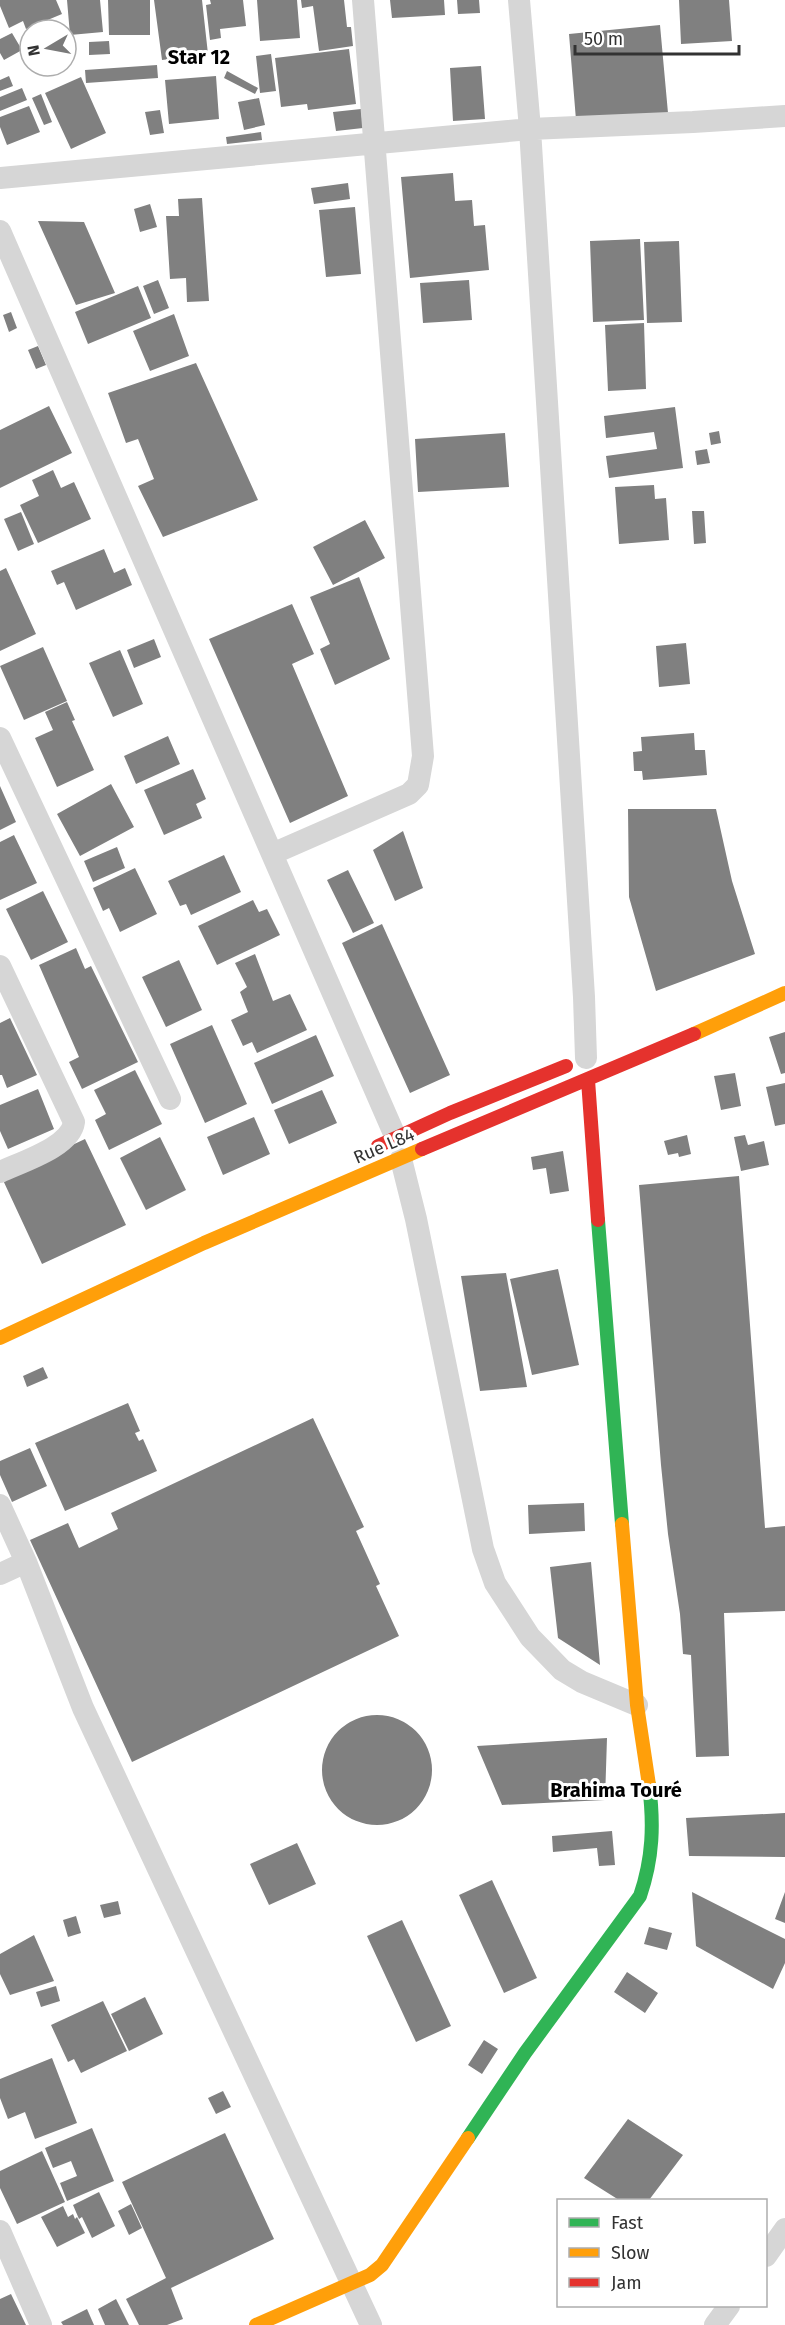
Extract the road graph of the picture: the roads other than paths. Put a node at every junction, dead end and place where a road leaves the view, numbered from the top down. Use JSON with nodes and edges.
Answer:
{"nodes":[{"id":1,"x":363,"y":0,"type":"edge"},
{"id":2,"x":519,"y":0,"type":"edge"},
{"id":3,"x":785,"y":116,"type":"edge"},
{"id":4,"x":530,"y":129,"type":"junction"},
{"id":5,"x":376,"y":142,"type":"junction"},
{"id":6,"x":0,"y":178,"type":"edge"},
{"id":7,"x":0,"y":231,"type":"edge"},
{"id":8,"x":0,"y":738,"type":"edge"},
{"id":9,"x":272,"y":854,"type":"junction"},
{"id":10,"x":3,"y":981,"type":"edge"},
{"id":11,"x":785,"y":993,"type":"edge"},
{"id":12,"x":590,"y":1064,"type":"junction"},
{"id":13,"x":170,"y":1099,"type":"dead end"},
{"id":14,"x":399,"y":1148,"type":"junction"},
{"id":15,"x":367,"y":1151,"type":"dead end"},
{"id":16,"x":0,"y":1172,"type":"edge"},
{"id":17,"x":0,"y":1338,"type":"edge"},
{"id":18,"x":0,"y":1505,"type":"edge"},
{"id":19,"x":26,"y":1562,"type":"junction"},
{"id":20,"x":0,"y":1574,"type":"edge"},
{"id":21,"x":637,"y":1705,"type":"junction"},
{"id":22,"x":785,"y":2229,"type":"edge"},
{"id":23,"x":0,"y":2231,"type":"edge"},
{"id":24,"x":767,"y":2253,"type":"edge"},
{"id":25,"x":351,"y":2282,"type":"junction"},
{"id":26,"x":728,"y":2307,"type":"edge"},
{"id":27,"x":41,"y":2325,"type":"edge"},
{"id":28,"x":256,"y":2325,"type":"edge"},
{"id":29,"x":371,"y":2325,"type":"edge"},
{"id":30,"x":715,"y":2325,"type":"edge"}],
"edges":[{"from":1,"to":5,"type":"street"},
{"from":2,"to":4,"type":"street"},
{"from":3,"to":4,"type":"street"},
{"from":4,"to":5,"type":"street"},
{"from":4,"to":12,"type":"street"},
{"from":5,"to":6,"type":"street"},
{"from":5,"to":9,"type":"street"},
{"from":7,"to":9,"type":"street"},
{"from":8,"to":13,"type":"street"},
{"from":9,"to":14,"type":"street"},
{"from":10,"to":16,"type":"street"},
{"from":11,"to":12,"type":"street","name":"Rue L84"},
{"from":12,"to":14,"type":"street","name":"Rue L84"},
{"from":12,"to":14,"type":"street","name":"Rue L84"},
{"from":12,"to":21,"type":"street"},
{"from":14,"to":15,"type":"street","name":"Rue L84"},
{"from":14,"to":17,"type":"street","name":"Rue L84"},
{"from":14,"to":21,"type":"street"},
{"from":18,"to":19,"type":"street"},
{"from":19,"to":20,"type":"street"},
{"from":19,"to":25,"type":"street"},
{"from":21,"to":25,"type":"street"},
{"from":22,"to":24,"type":"street"},
{"from":23,"to":27,"type":"street"},
{"from":25,"to":28,"type":"street"},
{"from":25,"to":29,"type":"street"},
{"from":26,"to":30,"type":"street"}]}
